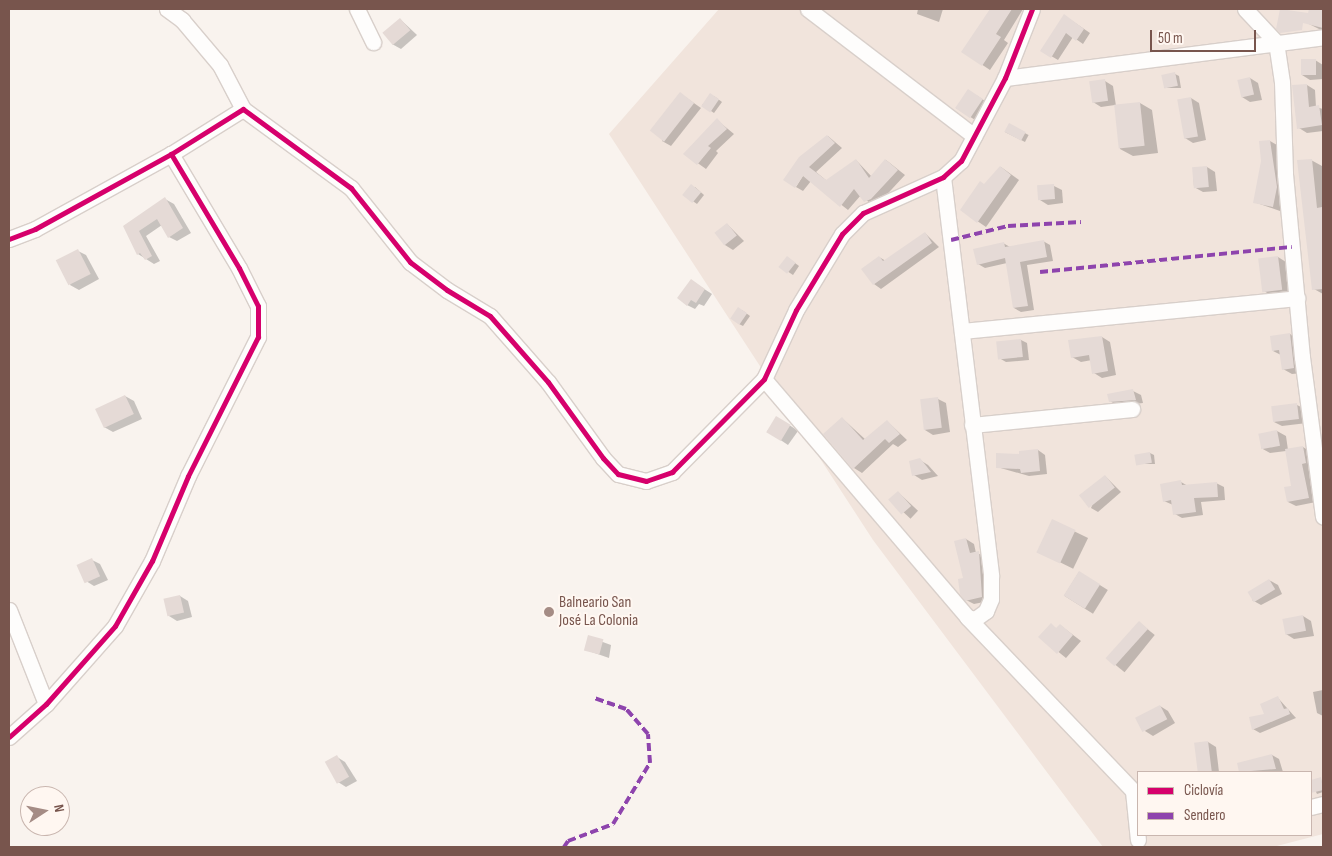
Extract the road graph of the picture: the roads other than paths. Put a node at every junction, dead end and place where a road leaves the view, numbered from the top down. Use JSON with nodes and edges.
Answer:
{"nodes":[{"id":1,"x":167,"y":9,"type":"edge"},
{"id":2,"x":357,"y":9,"type":"edge"},
{"id":3,"x":808,"y":9,"type":"edge"},
{"id":4,"x":1032,"y":9,"type":"edge"},
{"id":5,"x":1245,"y":9,"type":"edge"},
{"id":6,"x":1323,"y":37,"type":"edge"},
{"id":7,"x":373,"y":42,"type":"dead end"},
{"id":8,"x":1276,"y":42,"type":"junction"},
{"id":9,"x":1005,"y":78,"type":"junction"},
{"id":10,"x":243,"y":109,"type":"junction"},
{"id":11,"x":974,"y":136,"type":"junction"},
{"id":12,"x":171,"y":154,"type":"junction"},
{"id":13,"x":943,"y":177,"type":"junction"},
{"id":14,"x":9,"y":239,"type":"edge"},
{"id":15,"x":1297,"y":298,"type":"junction"},
{"id":16,"x":962,"y":331,"type":"junction"},
{"id":17,"x":764,"y":379,"type":"junction"},
{"id":18,"x":1132,"y":409,"type":"dead end"},
{"id":19,"x":972,"y":425,"type":"junction"},
{"id":20,"x":1323,"y":517,"type":"edge"},
{"id":21,"x":9,"y":610,"type":"edge"},
{"id":22,"x":967,"y":617,"type":"junction"},
{"id":23,"x":46,"y":704,"type":"junction"},
{"id":24,"x":9,"y":737,"type":"edge"},
{"id":25,"x":1137,"y":830,"type":"edge"},
{"id":26,"x":1138,"y":836,"type":"edge"},
{"id":27,"x":1138,"y":840,"type":"dead end"}],
"edges":[{"from":1,"to":10,"type":"street"},
{"from":2,"to":7,"type":"street"},
{"from":3,"to":11,"type":"street"},
{"from":4,"to":9,"type":"street"},
{"from":5,"to":8,"type":"street"},
{"from":6,"to":8,"type":"street"},
{"from":8,"to":9,"type":"street"},
{"from":8,"to":15,"type":"street"},
{"from":9,"to":11,"type":"street"},
{"from":10,"to":12,"type":"street"},
{"from":10,"to":17,"type":"street"},
{"from":11,"to":13,"type":"street"},
{"from":12,"to":14,"type":"street"},
{"from":12,"to":23,"type":"street"},
{"from":13,"to":16,"type":"street"},
{"from":13,"to":17,"type":"street"},
{"from":15,"to":16,"type":"street"},
{"from":15,"to":20,"type":"street"},
{"from":16,"to":19,"type":"street"},
{"from":17,"to":22,"type":"street"},
{"from":18,"to":19,"type":"street"},
{"from":19,"to":22,"type":"street"},
{"from":21,"to":23,"type":"street"},
{"from":22,"to":25,"type":"street"},
{"from":23,"to":24,"type":"street"},
{"from":26,"to":27,"type":"street"}]}
